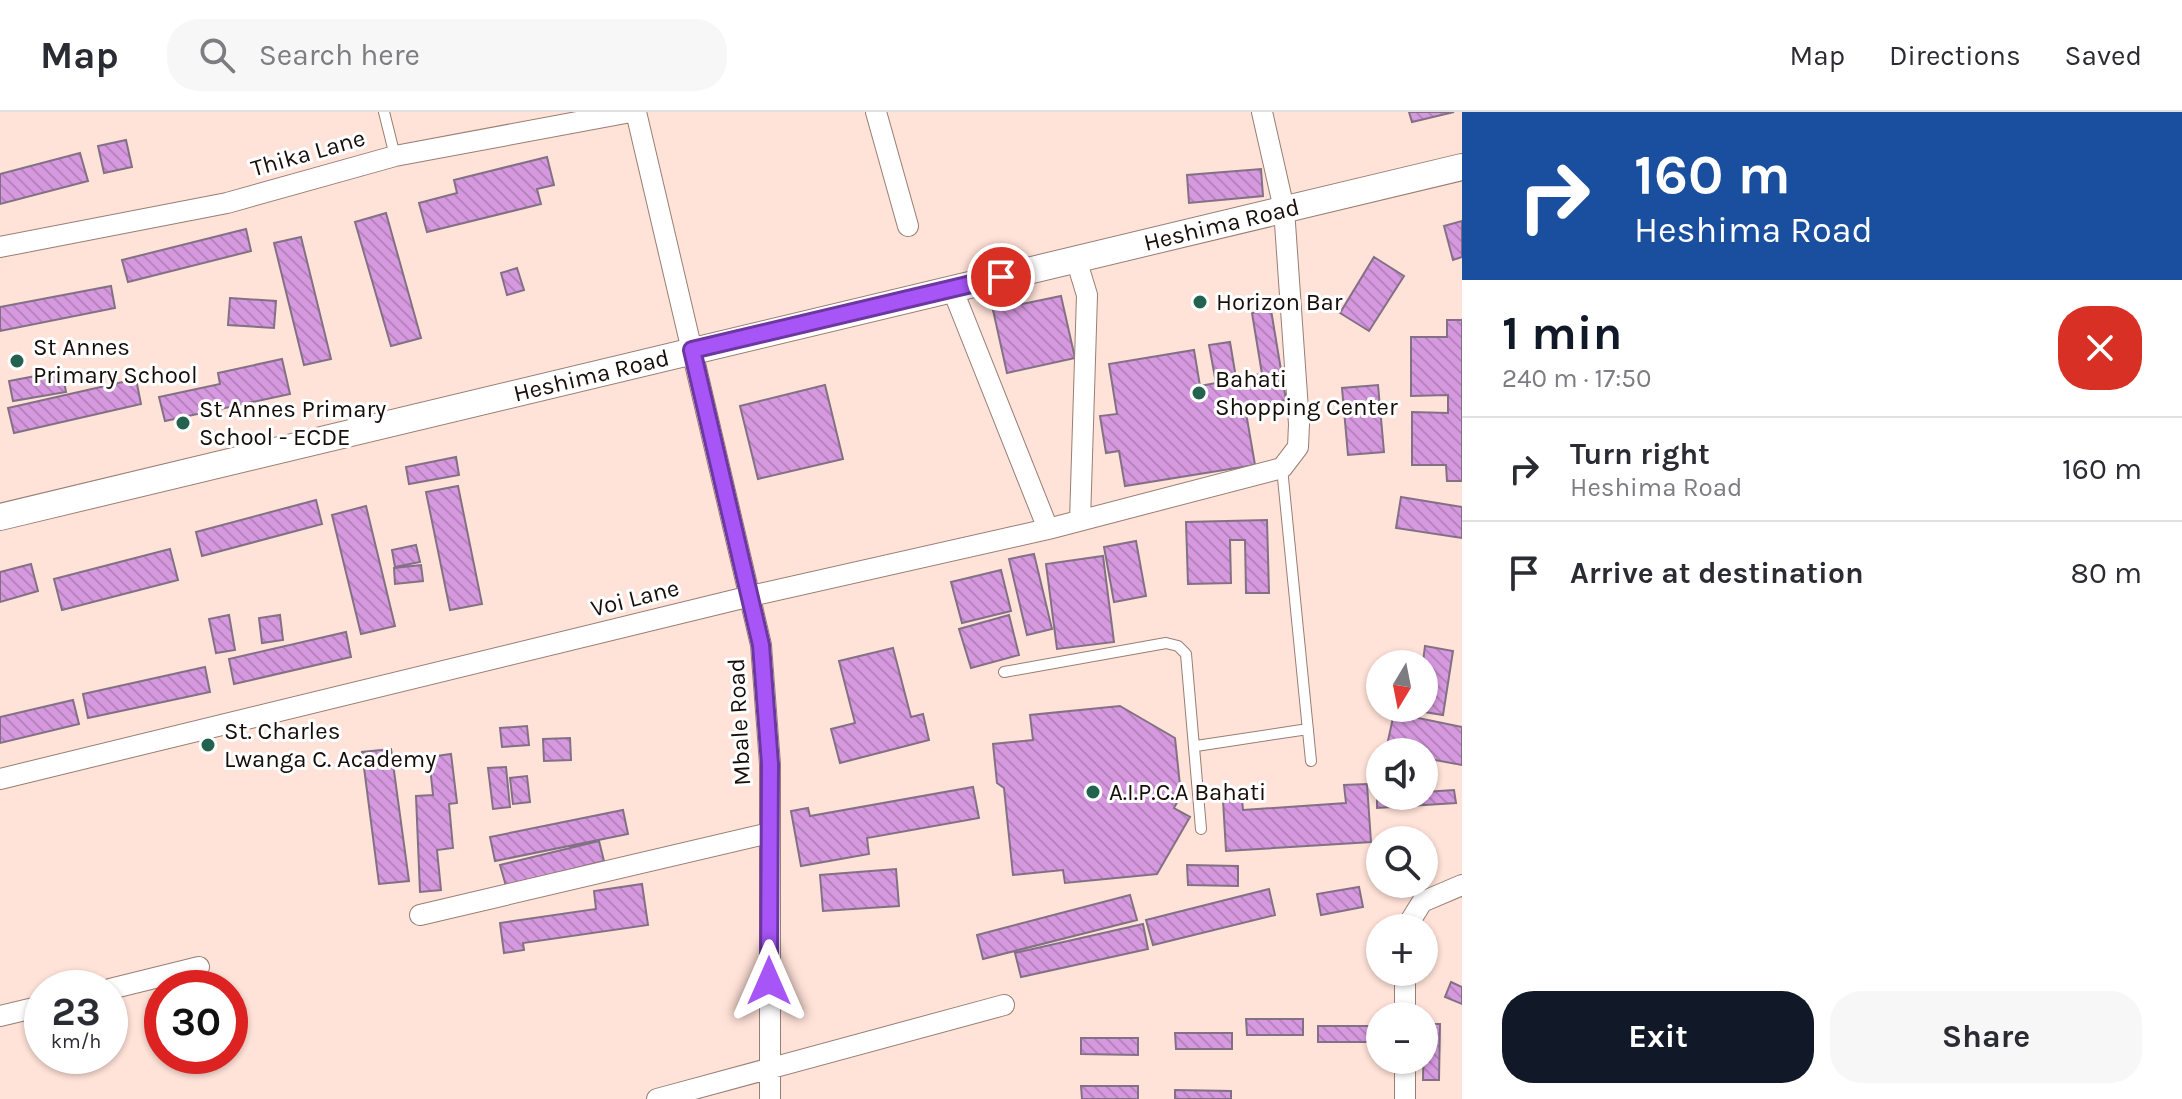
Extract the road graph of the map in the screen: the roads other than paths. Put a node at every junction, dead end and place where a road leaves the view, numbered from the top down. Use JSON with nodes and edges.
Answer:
{"nodes":[{"id":1,"x":384,"y":112,"type":"edge"},
{"id":2,"x":633,"y":112,"type":"edge"},
{"id":3,"x":876,"y":112,"type":"edge"},
{"id":4,"x":1262,"y":112,"type":"edge"},
{"id":5,"x":395,"y":156,"type":"junction"},
{"id":6,"x":1462,"y":167,"type":"edge"},
{"id":7,"x":1284,"y":209,"type":"junction"},
{"id":8,"x":908,"y":226,"type":"dead end"},
{"id":9,"x":0,"y":247,"type":"edge"},
{"id":10,"x":1076,"y":259,"type":"junction"},
{"id":11,"x":952,"y":288,"type":"junction"},
{"id":12,"x":692,"y":350,"type":"junction"},
{"id":13,"x":1282,"y":468,"type":"junction"},
{"id":14,"x":0,"y":517,"type":"edge"},
{"id":15,"x":1080,"y":521,"type":"junction"},
{"id":16,"x":1048,"y":529,"type":"junction"},
{"id":17,"x":751,"y":596,"type":"junction"},
{"id":18,"x":1004,"y":672,"type":"dead end"},
{"id":19,"x":1308,"y":729,"type":"junction"},
{"id":20,"x":1196,"y":746,"type":"junction"},
{"id":21,"x":1311,"y":761,"type":"dead end"},
{"id":22,"x":0,"y":779,"type":"edge"},
{"id":23,"x":1201,"y":829,"type":"dead end"},
{"id":24,"x":769,"y":833,"type":"junction"},
{"id":25,"x":1462,"y":885,"type":"edge"},
{"id":26,"x":1415,"y":914,"type":"edge"},
{"id":27,"x":420,"y":915,"type":"dead end"},
{"id":28,"x":199,"y":967,"type":"dead end"},
{"id":29,"x":128,"y":985,"type":"edge"},
{"id":30,"x":1004,"y":1005,"type":"dead end"},
{"id":31,"x":24,"y":1010,"type":"edge"},
{"id":32,"x":0,"y":1016,"type":"edge"},
{"id":33,"x":769,"y":1069,"type":"junction"},
{"id":34,"x":1405,"y":1074,"type":"edge"},
{"id":35,"x":657,"y":1099,"type":"edge"},
{"id":36,"x":770,"y":1099,"type":"edge"},
{"id":37,"x":1405,"y":1099,"type":"edge"}],
"edges":[{"from":1,"to":5,"type":"lane"},
{"from":2,"to":5,"type":"street","name":"Thika Lane"},
{"from":2,"to":12,"type":"street","name":"Mbale Road"},
{"from":3,"to":8,"type":"street"},
{"from":4,"to":7,"type":"street"},
{"from":5,"to":9,"type":"street","name":"Thika Lane"},
{"from":6,"to":7,"type":"street","name":"Heshima Road"},
{"from":7,"to":10,"type":"street","name":"Heshima Road"},
{"from":7,"to":13,"type":"street"},
{"from":10,"to":11,"type":"street","name":"Heshima Road"},
{"from":10,"to":15,"type":"street"},
{"from":11,"to":12,"type":"street","name":"Heshima Road"},
{"from":11,"to":16,"type":"street"},
{"from":12,"to":14,"type":"street","name":"Heshima Road"},
{"from":12,"to":17,"type":"street","name":"Mbale Road"},
{"from":13,"to":15,"type":"street","name":"Voi Lane"},
{"from":13,"to":19,"type":"lane"},
{"from":15,"to":16,"type":"street","name":"Voi Lane"},
{"from":16,"to":17,"type":"street","name":"Voi Lane"},
{"from":17,"to":22,"type":"street","name":"Voi Lane"},
{"from":17,"to":24,"type":"street","name":"Mbale Road"},
{"from":18,"to":20,"type":"lane"},
{"from":19,"to":20,"type":"lane"},
{"from":19,"to":21,"type":"lane"},
{"from":20,"to":23,"type":"lane"},
{"from":24,"to":27,"type":"street"},
{"from":24,"to":33,"type":"street","name":"Mbale Road"},
{"from":25,"to":26,"type":"street"},
{"from":28,"to":29,"type":"street"},
{"from":30,"to":33,"type":"street"},
{"from":31,"to":32,"type":"street"},
{"from":33,"to":35,"type":"street"},
{"from":33,"to":36,"type":"street","name":"Mbale Road"},
{"from":34,"to":37,"type":"street"}]}
